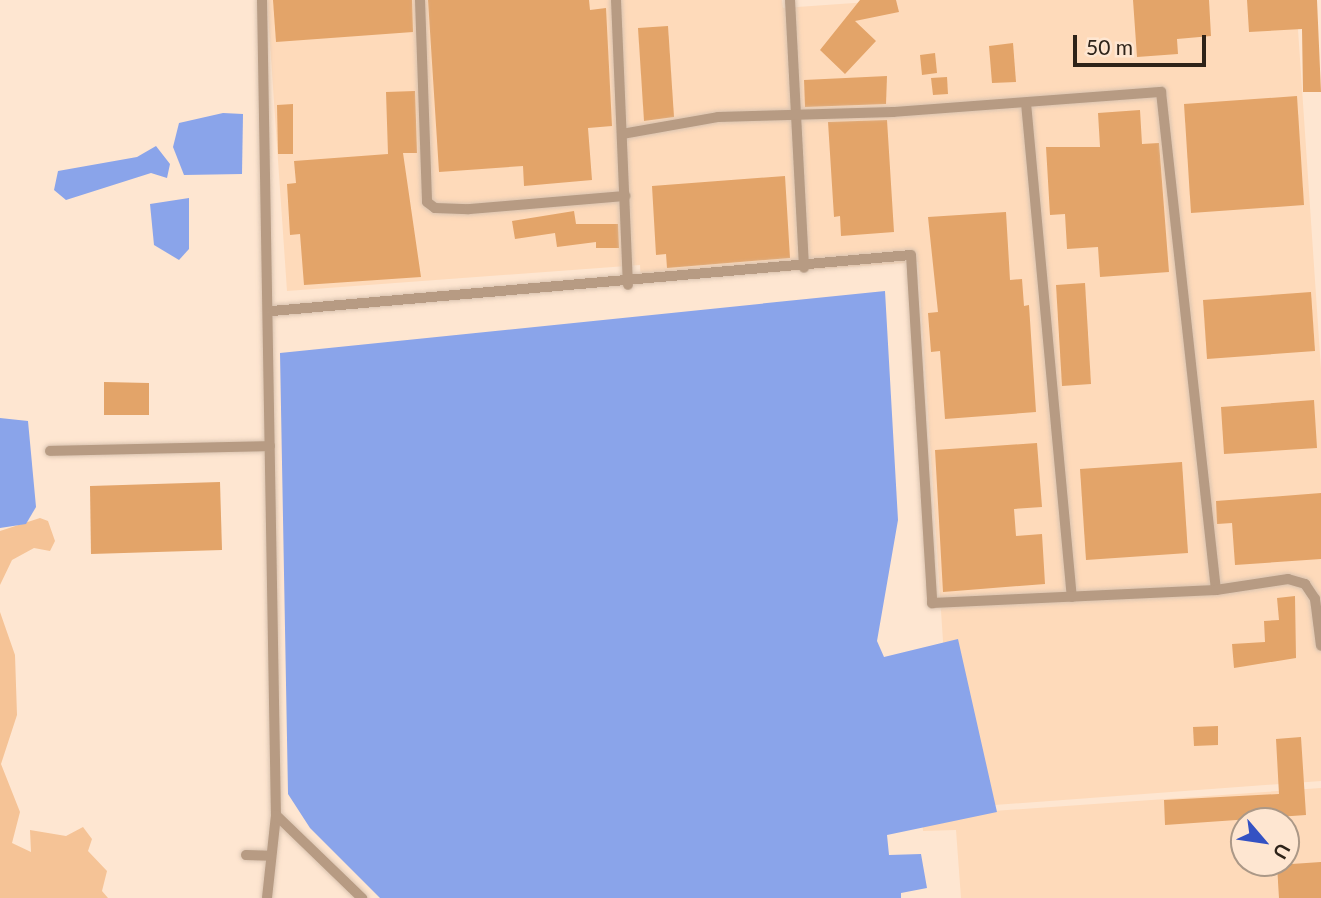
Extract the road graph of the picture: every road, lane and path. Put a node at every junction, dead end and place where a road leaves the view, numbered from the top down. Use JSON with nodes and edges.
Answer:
{"nodes":[{"id":1,"x":261,"y":0,"type":"edge"},
{"id":2,"x":420,"y":0,"type":"edge"},
{"id":3,"x":616,"y":0,"type":"edge"},
{"id":4,"x":790,"y":0,"type":"edge"},
{"id":5,"x":1026,"y":103,"type":"junction"},
{"id":6,"x":795,"y":113,"type":"junction"},
{"id":7,"x":622,"y":134,"type":"junction"},
{"id":8,"x":625,"y":196,"type":"junction"},
{"id":9,"x":804,"y":268,"type":"junction"},
{"id":10,"x":628,"y":285,"type":"junction"},
{"id":11,"x":272,"y":311,"type":"junction"},
{"id":12,"x":270,"y":446,"type":"junction"},
{"id":13,"x":50,"y":451,"type":"dead end"},
{"id":14,"x":1216,"y":590,"type":"junction"},
{"id":15,"x":1072,"y":597,"type":"junction"},
{"id":16,"x":1321,"y":646,"type":"edge"},
{"id":17,"x":276,"y":815,"type":"junction"},
{"id":18,"x":246,"y":855,"type":"dead end"},
{"id":19,"x":270,"y":856,"type":"junction"},
{"id":20,"x":267,"y":898,"type":"edge"},
{"id":21,"x":362,"y":898,"type":"edge"}],
"edges":[{"from":1,"to":11,"type":"lane"},
{"from":2,"to":8,"type":"lane"},
{"from":3,"to":7,"type":"lane"},
{"from":4,"to":6,"type":"lane"},
{"from":5,"to":6,"type":"lane"},
{"from":5,"to":14,"type":"lane"},
{"from":5,"to":15,"type":"lane"},
{"from":6,"to":7,"type":"lane"},
{"from":6,"to":9,"type":"lane"},
{"from":7,"to":8,"type":"lane"},
{"from":8,"to":10,"type":"lane"},
{"from":9,"to":10,"type":"lane"},
{"from":9,"to":15,"type":"lane"},
{"from":10,"to":11,"type":"lane"},
{"from":11,"to":12,"type":"lane"},
{"from":12,"to":13,"type":"lane"},
{"from":12,"to":17,"type":"lane"},
{"from":14,"to":15,"type":"lane"},
{"from":14,"to":16,"type":"lane"},
{"from":17,"to":19,"type":"lane"},
{"from":17,"to":21,"type":"lane"},
{"from":18,"to":19,"type":"lane"},
{"from":19,"to":20,"type":"lane"}]}
